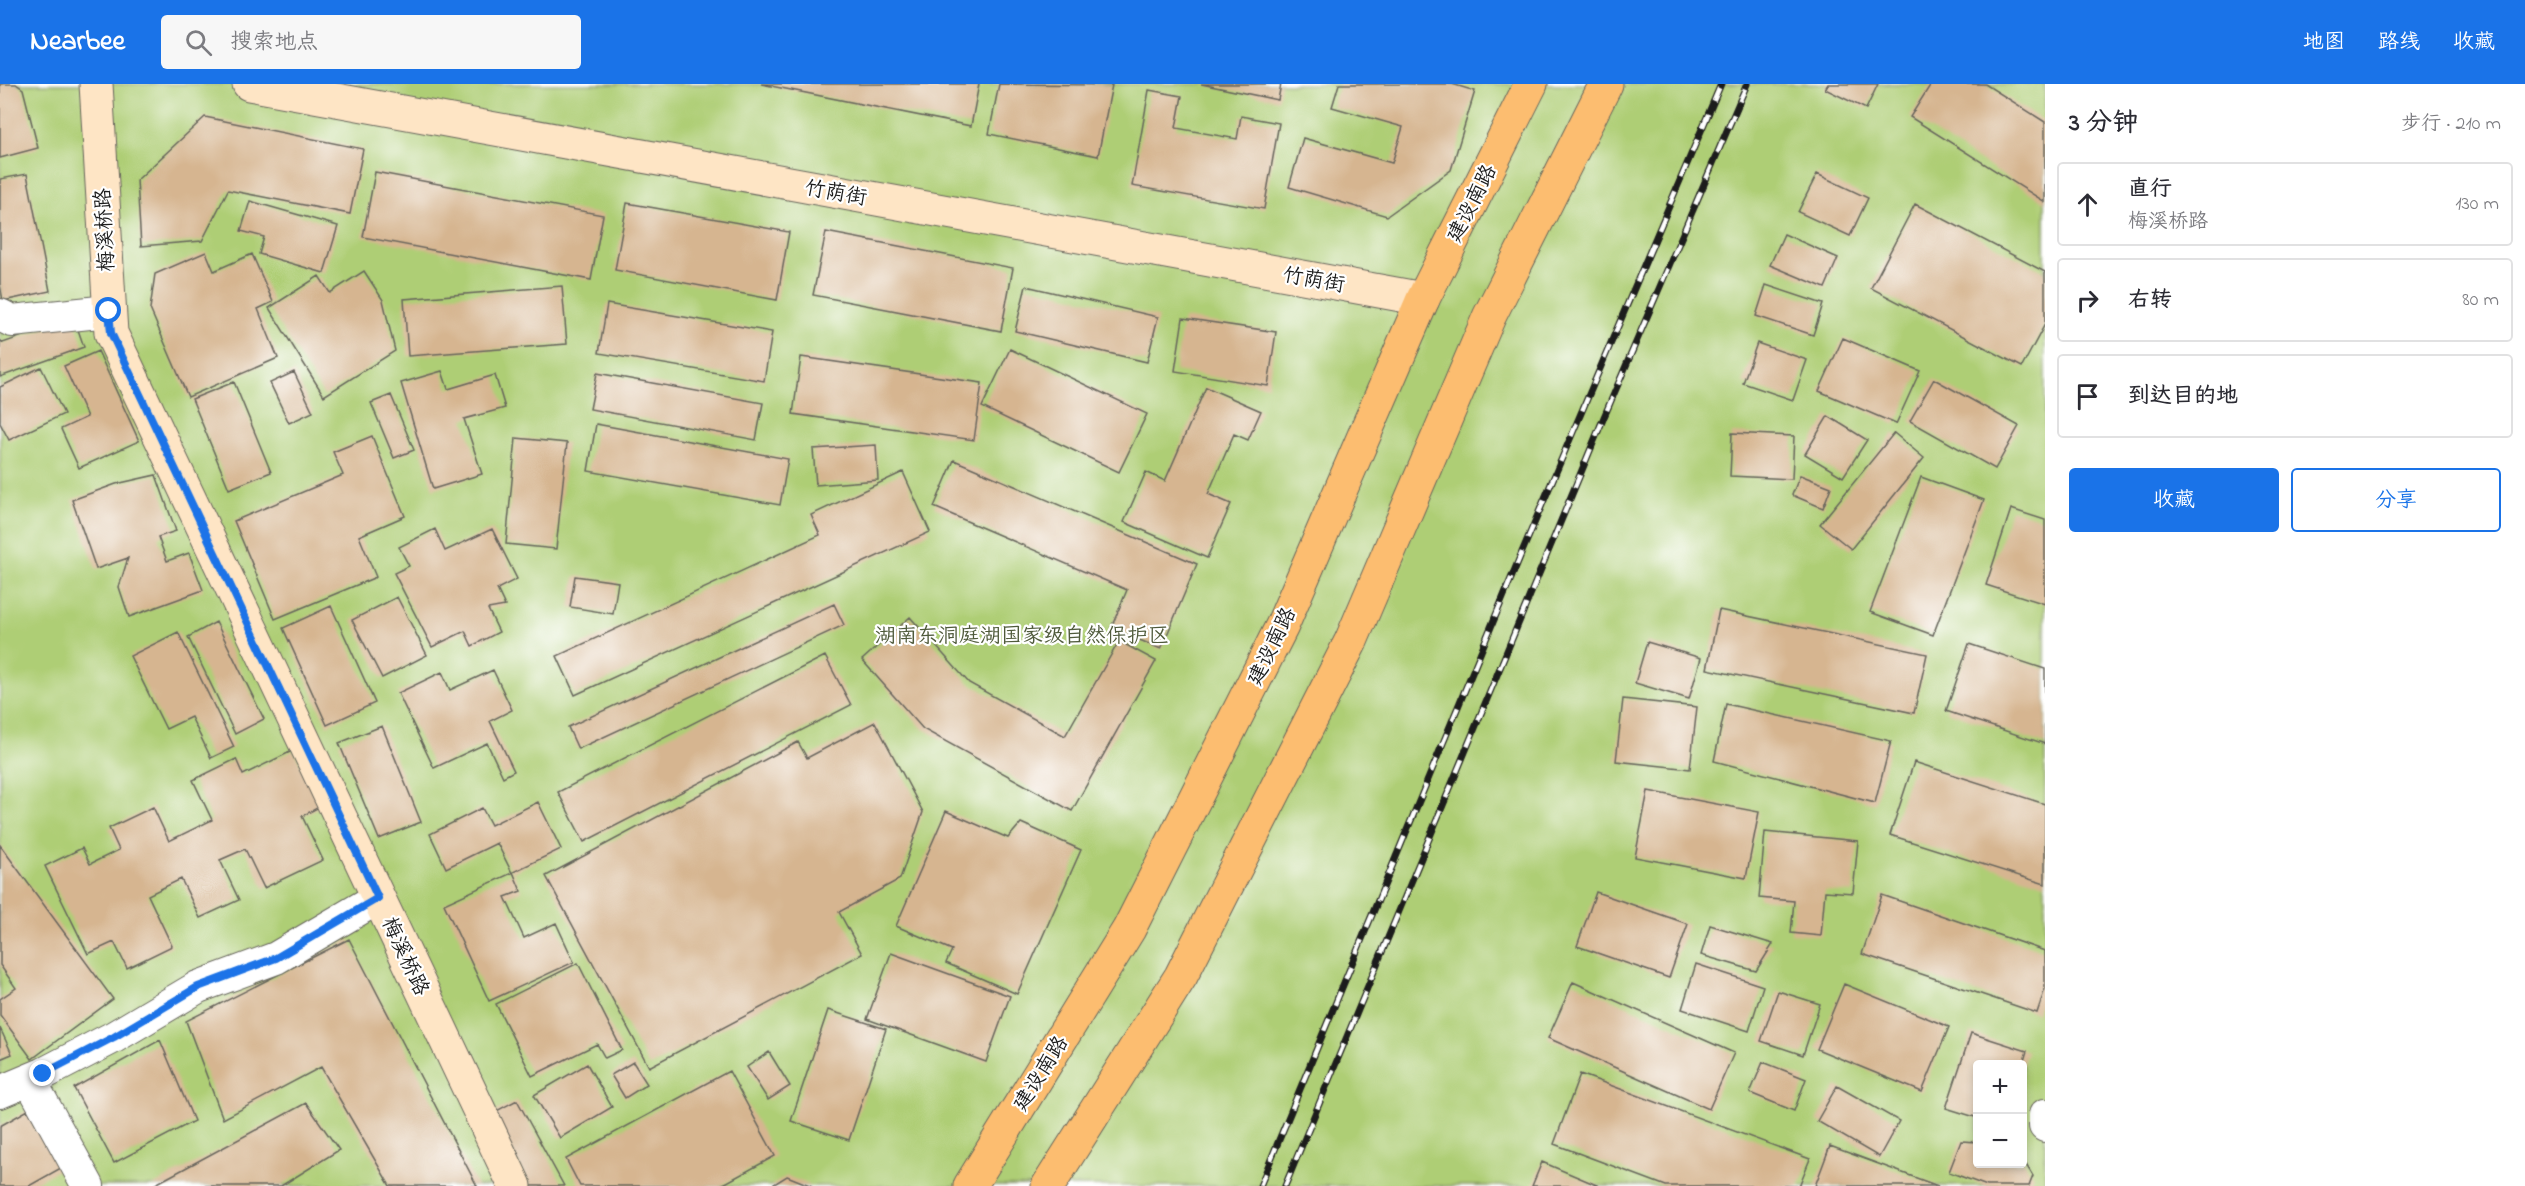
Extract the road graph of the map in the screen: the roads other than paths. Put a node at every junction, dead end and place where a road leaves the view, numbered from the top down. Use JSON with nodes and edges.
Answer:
{"nodes":[{"id":1,"x":96,"y":84,"type":"edge"},
{"id":2,"x":249,"y":84,"type":"edge"},
{"id":3,"x":1530,"y":84,"type":"edge"},
{"id":4,"x":1606,"y":84,"type":"edge"},
{"id":5,"x":1423,"y":299,"type":"junction"},
{"id":6,"x":109,"y":311,"type":"junction"},
{"id":7,"x":0,"y":315,"type":"edge"},
{"id":8,"x":378,"y":898,"type":"junction"},
{"id":9,"x":30,"y":1080,"type":"junction"},
{"id":10,"x":0,"y":1092,"type":"edge"},
{"id":11,"x":2045,"y":1115,"type":"edge"},
{"id":12,"x":2045,"y":1126,"type":"edge"},
{"id":13,"x":88,"y":1186,"type":"edge"},
{"id":14,"x":515,"y":1186,"type":"edge"},
{"id":15,"x":970,"y":1186,"type":"edge"},
{"id":16,"x":1048,"y":1186,"type":"edge"}],
"edges":[{"from":1,"to":6,"type":"main road","name":"梅溪桥路"},
{"from":2,"to":5,"type":"main road","name":"竹荫街"},
{"from":3,"to":5,"type":"main road","name":"建设南路"},
{"from":4,"to":16,"type":"main road"},
{"from":5,"to":15,"type":"main road","name":"建设南路"},
{"from":6,"to":7,"type":"street"},
{"from":6,"to":8,"type":"main road","name":"梅溪桥路"},
{"from":8,"to":9,"type":"street"},
{"from":8,"to":14,"type":"main road","name":"梅溪桥路"},
{"from":9,"to":10,"type":"street"},
{"from":9,"to":13,"type":"street"},
{"from":11,"to":12,"type":"street"}]}
